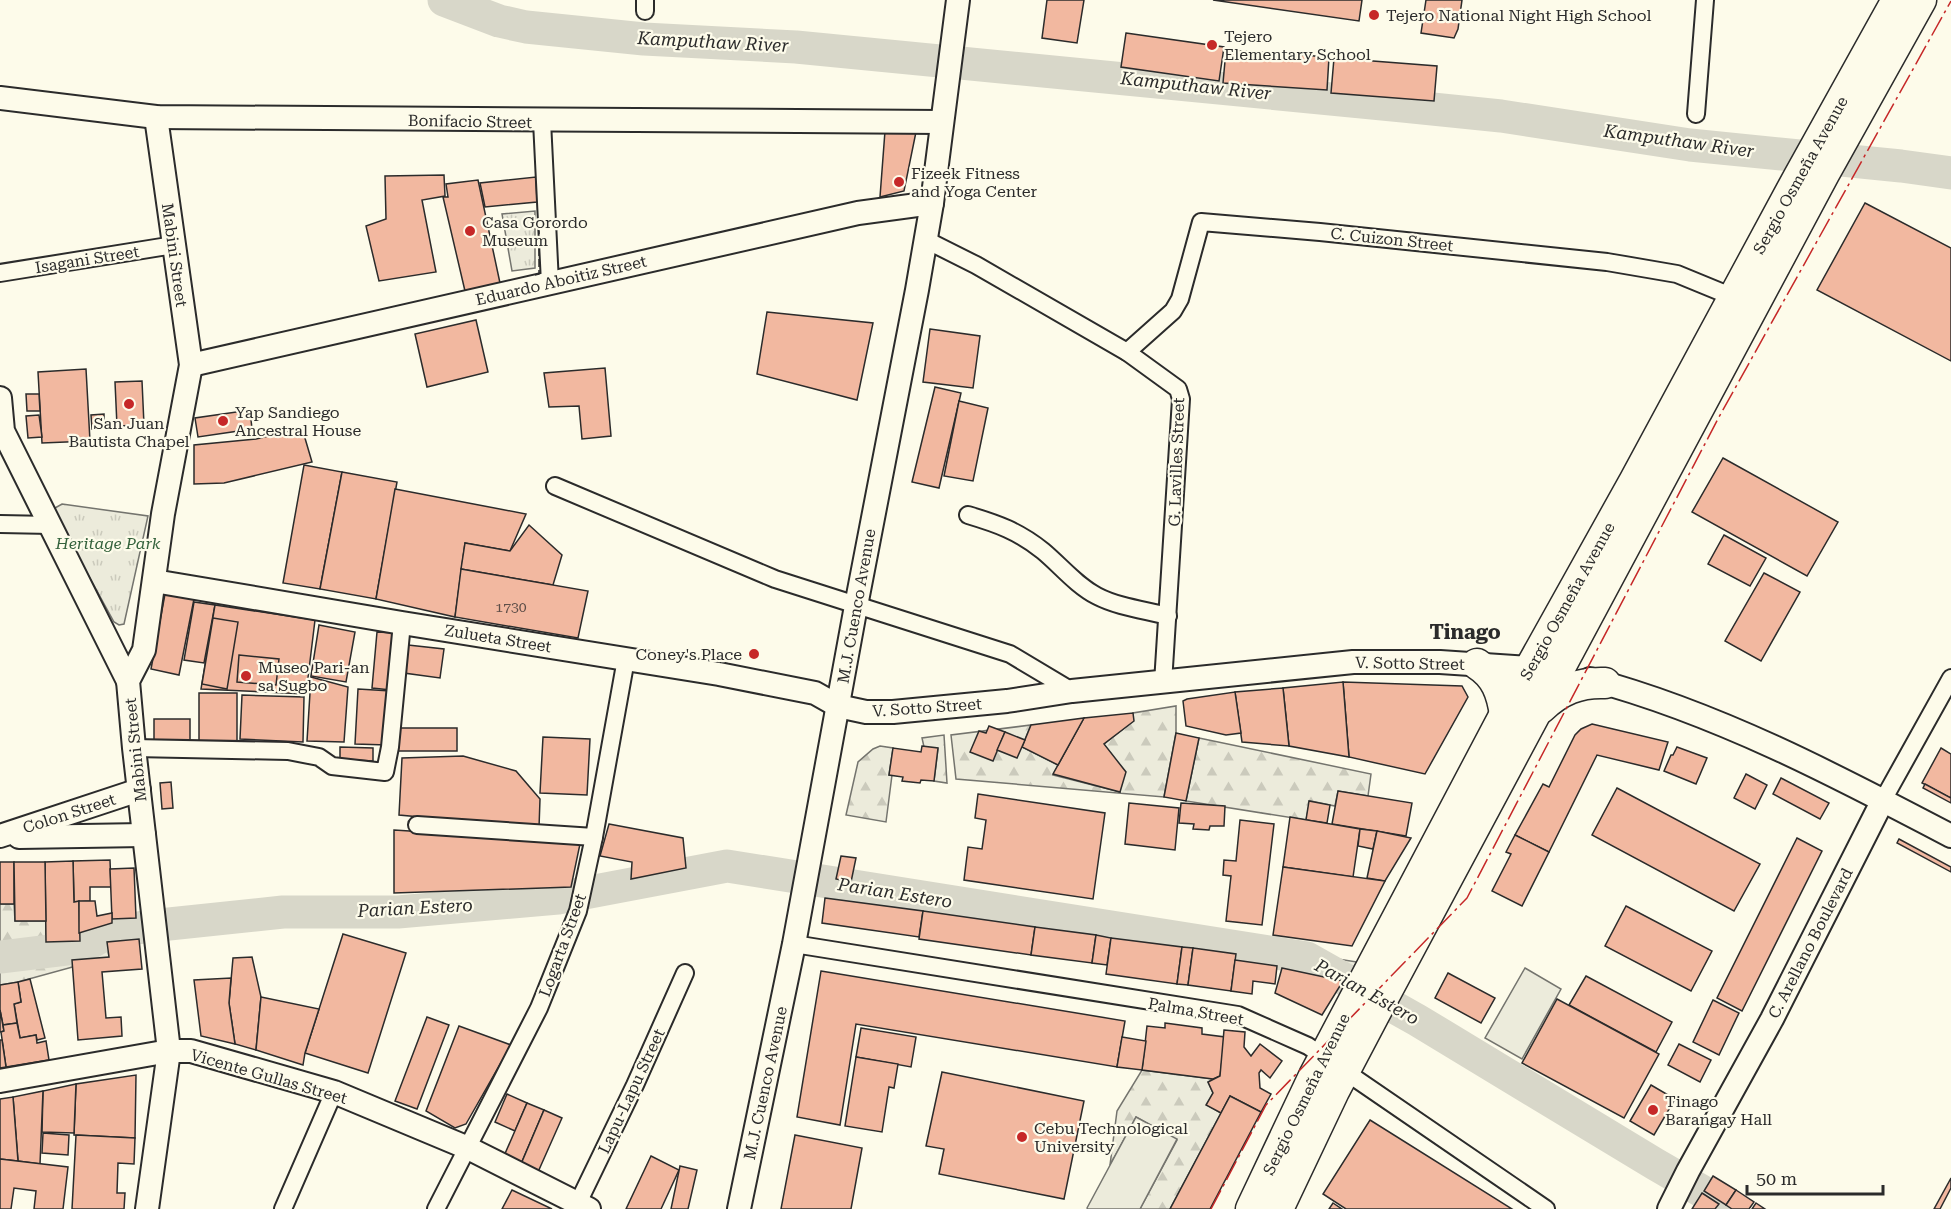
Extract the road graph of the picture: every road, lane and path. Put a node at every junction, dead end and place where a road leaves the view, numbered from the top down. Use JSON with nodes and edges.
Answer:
{"nodes":[{"id":1,"x":958,"y":0,"type":"edge"},
{"id":2,"x":1705,"y":0,"type":"edge"},
{"id":3,"x":1897,"y":0,"type":"edge"},
{"id":4,"x":1921,"y":0,"type":"edge"},
{"id":5,"x":0,"y":98,"type":"edge"},
{"id":6,"x":1696,"y":114,"type":"dead end"},
{"id":7,"x":156,"y":117,"type":"junction"},
{"id":8,"x":542,"y":121,"type":"junction"},
{"id":9,"x":941,"y":122,"type":"junction"},
{"id":10,"x":1837,"y":129,"type":"junction"},
{"id":11,"x":1813,"y":172,"type":"junction"},
{"id":12,"x":932,"y":202,"type":"junction"},
{"id":13,"x":926,"y":240,"type":"junction"},
{"id":14,"x":174,"y":246,"type":"junction"},
{"id":15,"x":0,"y":273,"type":"edge"},
{"id":16,"x":550,"y":283,"type":"junction"},
{"id":17,"x":1733,"y":297,"type":"junction"},
{"id":18,"x":1127,"y":352,"type":"junction"},
{"id":19,"x":191,"y":365,"type":"junction"},
{"id":20,"x":0,"y":398,"type":"edge"},
{"id":21,"x":555,"y":486,"type":"dead end"},
{"id":22,"x":968,"y":515,"type":"dead end"},
{"id":23,"x":0,"y":524,"type":"edge"},
{"id":24,"x":51,"y":525,"type":"junction"},
{"id":25,"x":154,"y":581,"type":"junction"},
{"id":26,"x":855,"y":606,"type":"junction"},
{"id":27,"x":1168,"y":616,"type":"junction"},
{"id":28,"x":402,"y":623,"type":"junction"},
{"id":29,"x":1576,"y":637,"type":"junction"},
{"id":30,"x":626,"y":659,"type":"junction"},
{"id":31,"x":1477,"y":664,"type":"junction"},
{"id":32,"x":1544,"y":669,"type":"junction"},
{"id":33,"x":1951,"y":678,"type":"edge"},
{"id":34,"x":128,"y":681,"type":"junction"},
{"id":35,"x":1598,"y":681,"type":"junction"},
{"id":36,"x":1163,"y":683,"type":"junction"},
{"id":37,"x":1072,"y":691,"type":"junction"},
{"id":38,"x":838,"y":706,"type":"junction"},
{"id":39,"x":1537,"y":712,"type":"junction"},
{"id":40,"x":1505,"y":715,"type":"junction"},
{"id":41,"x":134,"y":748,"type":"junction"},
{"id":42,"x":139,"y":790,"type":"junction"},
{"id":43,"x":1883,"y":800,"type":"junction"},
{"id":44,"x":417,"y":825,"type":"dead end"},
{"id":45,"x":144,"y":835,"type":"junction"},
{"id":46,"x":1951,"y":836,"type":"edge"},
{"id":47,"x":0,"y":837,"type":"edge"},
{"id":48,"x":594,"y":837,"type":"junction"},
{"id":49,"x":794,"y":944,"type":"junction"},
{"id":50,"x":1390,"y":958,"type":"junction"},
{"id":51,"x":686,"y":973,"type":"dead end"},
{"id":52,"x":169,"y":1051,"type":"junction"},
{"id":53,"x":1334,"y":1065,"type":"junction"},
{"id":54,"x":0,"y":1081,"type":"edge"},
{"id":55,"x":334,"y":1092,"type":"junction"},
{"id":56,"x":468,"y":1148,"type":"junction"},
{"id":57,"x":1679,"y":1190,"type":"edge"},
{"id":58,"x":581,"y":1207,"type":"edge"},
{"id":59,"x":147,"y":1209,"type":"edge"},
{"id":60,"x":283,"y":1209,"type":"edge"},
{"id":61,"x":436,"y":1209,"type":"edge"},
{"id":62,"x":739,"y":1209,"type":"edge"},
{"id":63,"x":1251,"y":1209,"type":"edge"},
{"id":64,"x":1278,"y":1209,"type":"edge"},
{"id":65,"x":1546,"y":1209,"type":"edge"}],
"edges":[{"from":1,"to":9,"type":"main road","name":"M.J. Cuenco Avenue"},
{"from":2,"to":6,"type":"street"},
{"from":3,"to":10,"type":"highway","name":"Sergio Osmeña Avenue"},
{"from":4,"to":10,"type":"highway","name":"Sergio Osmeña Avenue"},
{"from":5,"to":7,"type":"main road","name":"Bonifacio Street"},
{"from":7,"to":8,"type":"main road","name":"Bonifacio Street"},
{"from":7,"to":14,"type":"main road","name":"Mabini Street"},
{"from":8,"to":9,"type":"main road","name":"Bonifacio Street"},
{"from":8,"to":16,"type":"street"},
{"from":9,"to":12,"type":"main road","name":"M.J. Cuenco Avenue"},
{"from":10,"to":11,"type":"highway","name":"Sergio Osmeña Avenue"},
{"from":11,"to":17,"type":"highway","name":"Sergio Osmeña Avenue"},
{"from":11,"to":29,"type":"highway","name":"Sergio Osmeña Avenue"},
{"from":12,"to":13,"type":"main road","name":"M.J. Cuenco Avenue"},
{"from":12,"to":16,"type":"main road","name":"Eduardo Aboitiz Street"},
{"from":13,"to":18,"type":"street","name":"G. Lavilles Street"},
{"from":13,"to":26,"type":"main road","name":"M.J. Cuenco Avenue"},
{"from":14,"to":15,"type":"street","name":"Isagani Street"},
{"from":14,"to":19,"type":"main road","name":"Mabini Street"},
{"from":16,"to":19,"type":"main road","name":"Eduardo Aboitiz Street"},
{"from":17,"to":18,"type":"street","name":"C. Cuizon Street"},
{"from":17,"to":32,"type":"highway","name":"Sergio Osmeña Avenue"},
{"from":18,"to":27,"type":"street","name":"G. Lavilles Street"},
{"from":19,"to":25,"type":"main road","name":"Mabini Street"},
{"from":20,"to":24,"type":"main road"},
{"from":21,"to":26,"type":"street"},
{"from":22,"to":27,"type":"street"},
{"from":23,"to":24,"type":"street"},
{"from":24,"to":34,"type":"main road"},
{"from":25,"to":28,"type":"main road","name":"Zulueta Street"},
{"from":25,"to":34,"type":"main road","name":"Mabini Street"},
{"from":26,"to":37,"type":"street"},
{"from":26,"to":38,"type":"main road","name":"M.J. Cuenco Avenue"},
{"from":27,"to":36,"type":"street","name":"G. Lavilles Street"},
{"from":28,"to":30,"type":"main road","name":"Zulueta Street"},
{"from":28,"to":41,"type":"street"},
{"from":29,"to":32,"type":"highway","name":"Sergio Osmeña Avenue"},
{"from":29,"to":35,"type":"highway"},
{"from":30,"to":38,"type":"main road","name":"Zulueta Street"},
{"from":30,"to":48,"type":"street","name":"Logarta Street"},
{"from":31,"to":32,"type":"main road","name":"V. Sotto Street"},
{"from":31,"to":36,"type":"main road","name":"V. Sotto Street"},
{"from":31,"to":40,"type":"highway"},
{"from":32,"to":35,"type":"main road","name":"V. Sotto Street"},
{"from":32,"to":39,"type":"highway","name":"Sergio Osmeña Avenue"},
{"from":32,"to":40,"type":"highway","name":"Sergio Osmeña Avenue"},
{"from":33,"to":43,"type":"street","name":"C. Arellano Boulevard"},
{"from":34,"to":41,"type":"main road","name":"Mabini Street"},
{"from":35,"to":39,"type":"highway"},
{"from":35,"to":43,"type":"main road","name":"V. Sotto Street"},
{"from":36,"to":37,"type":"main road","name":"V. Sotto Street"},
{"from":37,"to":38,"type":"main road","name":"V. Sotto Street"},
{"from":38,"to":49,"type":"main road","name":"M.J. Cuenco Avenue"},
{"from":39,"to":50,"type":"highway","name":"Sergio Osmeña Avenue"},
{"from":40,"to":50,"type":"highway","name":"Sergio Osmeña Avenue"},
{"from":41,"to":42,"type":"main road","name":"Mabini Street"},
{"from":42,"to":45,"type":"main road","name":"Mabini Street"},
{"from":42,"to":47,"type":"main road","name":"Colon Street"},
{"from":43,"to":46,"type":"main road","name":"V. Sotto Street"},
{"from":43,"to":57,"type":"main road","name":"C. Arellano Boulevard"},
{"from":44,"to":48,"type":"street"},
{"from":45,"to":47,"type":"main road","name":"Colon Street"},
{"from":45,"to":52,"type":"main road","name":"Mabini Street"},
{"from":48,"to":56,"type":"street","name":"Logarta Street"},
{"from":49,"to":53,"type":"street","name":"Palma Street"},
{"from":49,"to":62,"type":"main road","name":"M.J. Cuenco Avenue"},
{"from":50,"to":53,"type":"highway","name":"Sergio Osmeña Avenue"},
{"from":51,"to":58,"type":"street","name":"Lapu-Lapu Street"},
{"from":52,"to":54,"type":"main road","name":"Vicente Gullas Street"},
{"from":52,"to":55,"type":"main road","name":"Vicente Gullas Street"},
{"from":52,"to":59,"type":"main road","name":"Mabini Street"},
{"from":53,"to":63,"type":"highway","name":"Sergio Osmeña Avenue"},
{"from":53,"to":64,"type":"highway","name":"Sergio Osmeña Avenue"},
{"from":53,"to":65,"type":"street","name":"Palma Street"},
{"from":55,"to":56,"type":"main road","name":"Vicente Gullas Street"},
{"from":55,"to":60,"type":"street"},
{"from":56,"to":58,"type":"main road","name":"Vicente Gullas Street"},
{"from":56,"to":61,"type":"street","name":"Logarta Street"}]}
